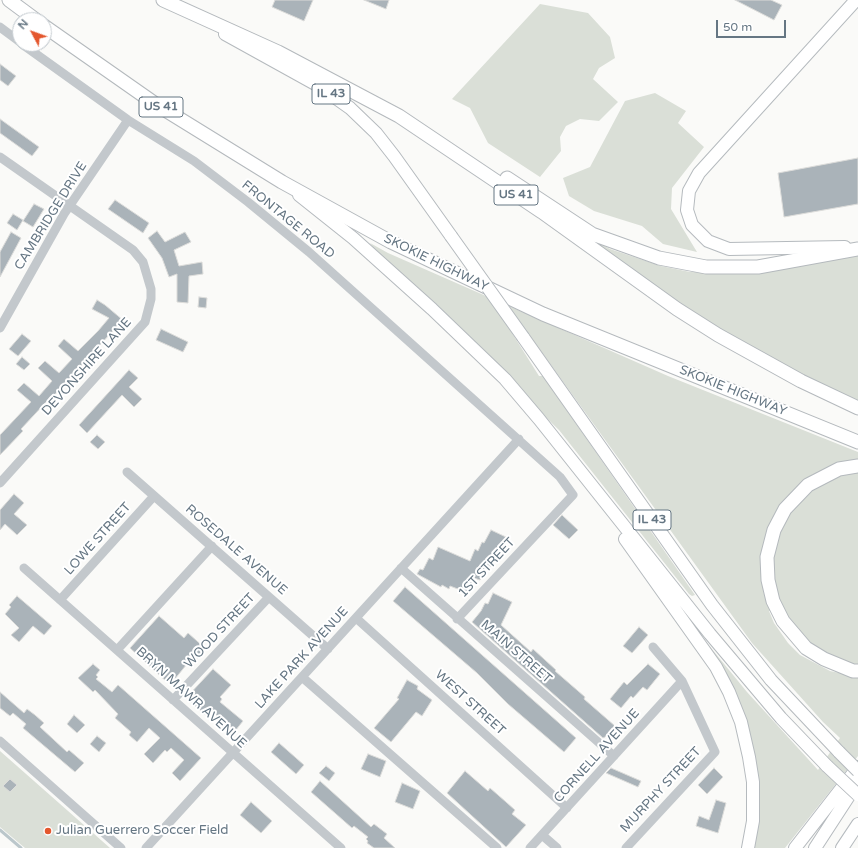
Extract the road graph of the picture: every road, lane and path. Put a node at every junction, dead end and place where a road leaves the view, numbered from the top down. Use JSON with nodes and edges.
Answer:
{"nodes":[{"id":1,"x":10,"y":0,"type":"edge"},
{"id":2,"x":856,"y":0,"type":"edge"},
{"id":3,"x":166,"y":1,"type":"edge"},
{"id":4,"x":26,"y":12,"type":"edge"},
{"id":5,"x":0,"y":28,"type":"edge"},
{"id":6,"x":52,"y":32,"type":"edge"},
{"id":7,"x":12,"y":37,"type":"edge"},
{"id":8,"x":34,"y":52,"type":"edge"},
{"id":9,"x":398,"y":116,"type":"junction"},
{"id":10,"x":128,"y":120,"type":"junction"},
{"id":11,"x":0,"y":157,"type":"edge"},
{"id":12,"x":282,"y":182,"type":"junction"},
{"id":13,"x":69,"y":206,"type":"junction"},
{"id":14,"x":858,"y":248,"type":"edge"},
{"id":15,"x":0,"y":328,"type":"edge"},
{"id":16,"x":858,"y":408,"type":"edge"},
{"id":17,"x":519,"y":439,"type":"junction"},
{"id":18,"x":858,"y":442,"type":"edge"},
{"id":19,"x":858,"y":466,"type":"edge"},
{"id":20,"x":127,"y":472,"type":"dead end"},
{"id":21,"x":0,"y":483,"type":"edge"},
{"id":22,"x":154,"y":496,"type":"junction"},
{"id":23,"x":604,"y":501,"type":"junction"},
{"id":24,"x":535,"y":535,"type":"joint"},
{"id":25,"x":212,"y":546,"type":"junction"},
{"id":26,"x":24,"y":568,"type":"dead end"},
{"id":27,"x":400,"y":568,"type":"junction"},
{"id":28,"x":269,"y":597,"type":"junction"},
{"id":29,"x":60,"y":600,"type":"junction"},
{"id":30,"x":356,"y":618,"type":"junction"},
{"id":31,"x":457,"y":618,"type":"junction"},
{"id":32,"x":653,"y":647,"type":"dead end"},
{"id":33,"x":328,"y":649,"type":"junction"},
{"id":34,"x":117,"y":650,"type":"junction"},
{"id":35,"x":858,"y":670,"type":"edge"},
{"id":36,"x":302,"y":676,"type":"junction"},
{"id":37,"x":682,"y":680,"type":"junction"},
{"id":38,"x":173,"y":700,"type":"junction"},
{"id":39,"x":0,"y":741,"type":"edge"},
{"id":40,"x":233,"y":753,"type":"junction"},
{"id":41,"x":614,"y":756,"type":"junction"},
{"id":42,"x":858,"y":767,"type":"edge"},
{"id":43,"x":858,"y":771,"type":"edge"},
{"id":44,"x":858,"y":782,"type":"edge"},
{"id":45,"x":858,"y":795,"type":"edge"},
{"id":46,"x":567,"y":808,"type":"junction"},
{"id":47,"x":858,"y":824,"type":"edge"},
{"id":48,"x":542,"y":835,"type":"junction"},
{"id":49,"x":121,"y":848,"type":"edge"},
{"id":50,"x":146,"y":848,"type":"edge"},
{"id":51,"x":340,"y":848,"type":"edge"},
{"id":52,"x":497,"y":848,"type":"edge"},
{"id":53,"x":530,"y":848,"type":"edge"},
{"id":54,"x":557,"y":848,"type":"edge"},
{"id":55,"x":626,"y":848,"type":"edge"},
{"id":56,"x":748,"y":848,"type":"edge"},
{"id":57,"x":795,"y":848,"type":"edge"},
{"id":58,"x":815,"y":848,"type":"edge"},
{"id":59,"x":842,"y":848,"type":"edge"}],
"edges":[{"from":1,"to":4,"type":"highway"},
{"from":2,"to":14,"type":"main road"},
{"from":3,"to":9,"type":"highway","number":"US 41"},
{"from":3,"to":43,"type":"main road","number":"IL 43","bridge":true},
{"from":5,"to":7,"type":"street","name":"FRONTAGE ROAD"},
{"from":6,"to":12,"type":"highway","name":"SKOKIE HIGHWAY","number":"US 41"},
{"from":8,"to":10,"type":"street","name":"FRONTAGE ROAD"},
{"from":9,"to":14,"type":"highway"},
{"from":9,"to":16,"type":"highway","number":"US 41"},
{"from":10,"to":13,"type":"street","name":"CAMBRIDGE DRIVE"},
{"from":10,"to":17,"type":"street","name":"FRONTAGE ROAD"},
{"from":11,"to":13,"type":"street","name":"DEVONSHIRE LANE"},
{"from":12,"to":18,"type":"highway","name":"SKOKIE HIGHWAY","number":"US 41"},
{"from":12,"to":23,"type":"main road","number":"IL 43"},
{"from":13,"to":15,"type":"street","name":"CAMBRIDGE DRIVE"},
{"from":13,"to":21,"type":"street","name":"DEVONSHIRE LANE"},
{"from":17,"to":24,"type":"street","name":"FRONTAGE ROAD"},
{"from":17,"to":27,"type":"street","name":"LAKE PARK AVENUE"},
{"from":19,"to":35,"type":"highway"},
{"from":20,"to":22,"type":"street","name":"ROSEDALE AVENUE"},
{"from":22,"to":25,"type":"street","name":"ROSEDALE AVENUE"},
{"from":22,"to":29,"type":"street","name":"LOWE STREET"},
{"from":23,"to":45,"type":"main road","number":"IL 43","bridge":true},
{"from":23,"to":56,"type":"main road"},
{"from":24,"to":31,"type":"street","name":"1ST STREET"},
{"from":25,"to":28,"type":"street","name":"ROSEDALE AVENUE"},
{"from":25,"to":34,"type":"street"},
{"from":26,"to":29,"type":"street","name":"BRYN MAWR AVENUE"},
{"from":27,"to":30,"type":"street","name":"LAKE PARK AVENUE"},
{"from":27,"to":31,"type":"street","name":"MAIN STREET"},
{"from":28,"to":33,"type":"street","name":"ROSEDALE AVENUE"},
{"from":28,"to":38,"type":"street","name":"WOOD STREET"},
{"from":29,"to":34,"type":"street","name":"BRYN MAWR AVENUE"},
{"from":30,"to":33,"type":"street","name":"LAKE PARK AVENUE"},
{"from":30,"to":46,"type":"street","name":"WEST STREET"},
{"from":31,"to":41,"type":"street","name":"MAIN STREET"},
{"from":32,"to":37,"type":"street","name":"MURPHY STREET"},
{"from":33,"to":36,"type":"street","name":"LAKE PARK AVENUE"},
{"from":34,"to":38,"type":"street","name":"BRYN MAWR AVENUE"},
{"from":36,"to":40,"type":"street","name":"LAKE PARK AVENUE"},
{"from":36,"to":52,"type":"street"},
{"from":37,"to":41,"type":"street","name":"CORNELL AVENUE"},
{"from":37,"to":55,"type":"street","name":"MURPHY STREET"},
{"from":38,"to":40,"type":"street","name":"BRYN MAWR AVENUE"},
{"from":39,"to":49,"type":"street"},
{"from":40,"to":50,"type":"street","name":"LAKE PARK AVENUE"},
{"from":40,"to":51,"type":"street","name":"BRYN MAWR AVENUE"},
{"from":41,"to":46,"type":"street","name":"CORNELL AVENUE"},
{"from":42,"to":57,"type":"main road"},
{"from":44,"to":58,"type":"main road"},
{"from":46,"to":48,"type":"street","name":"CORNELL AVENUE"},
{"from":47,"to":59,"type":"main road"},
{"from":48,"to":53,"type":"street","name":"CORNELL AVENUE"},
{"from":48,"to":54,"type":"street"}]}
